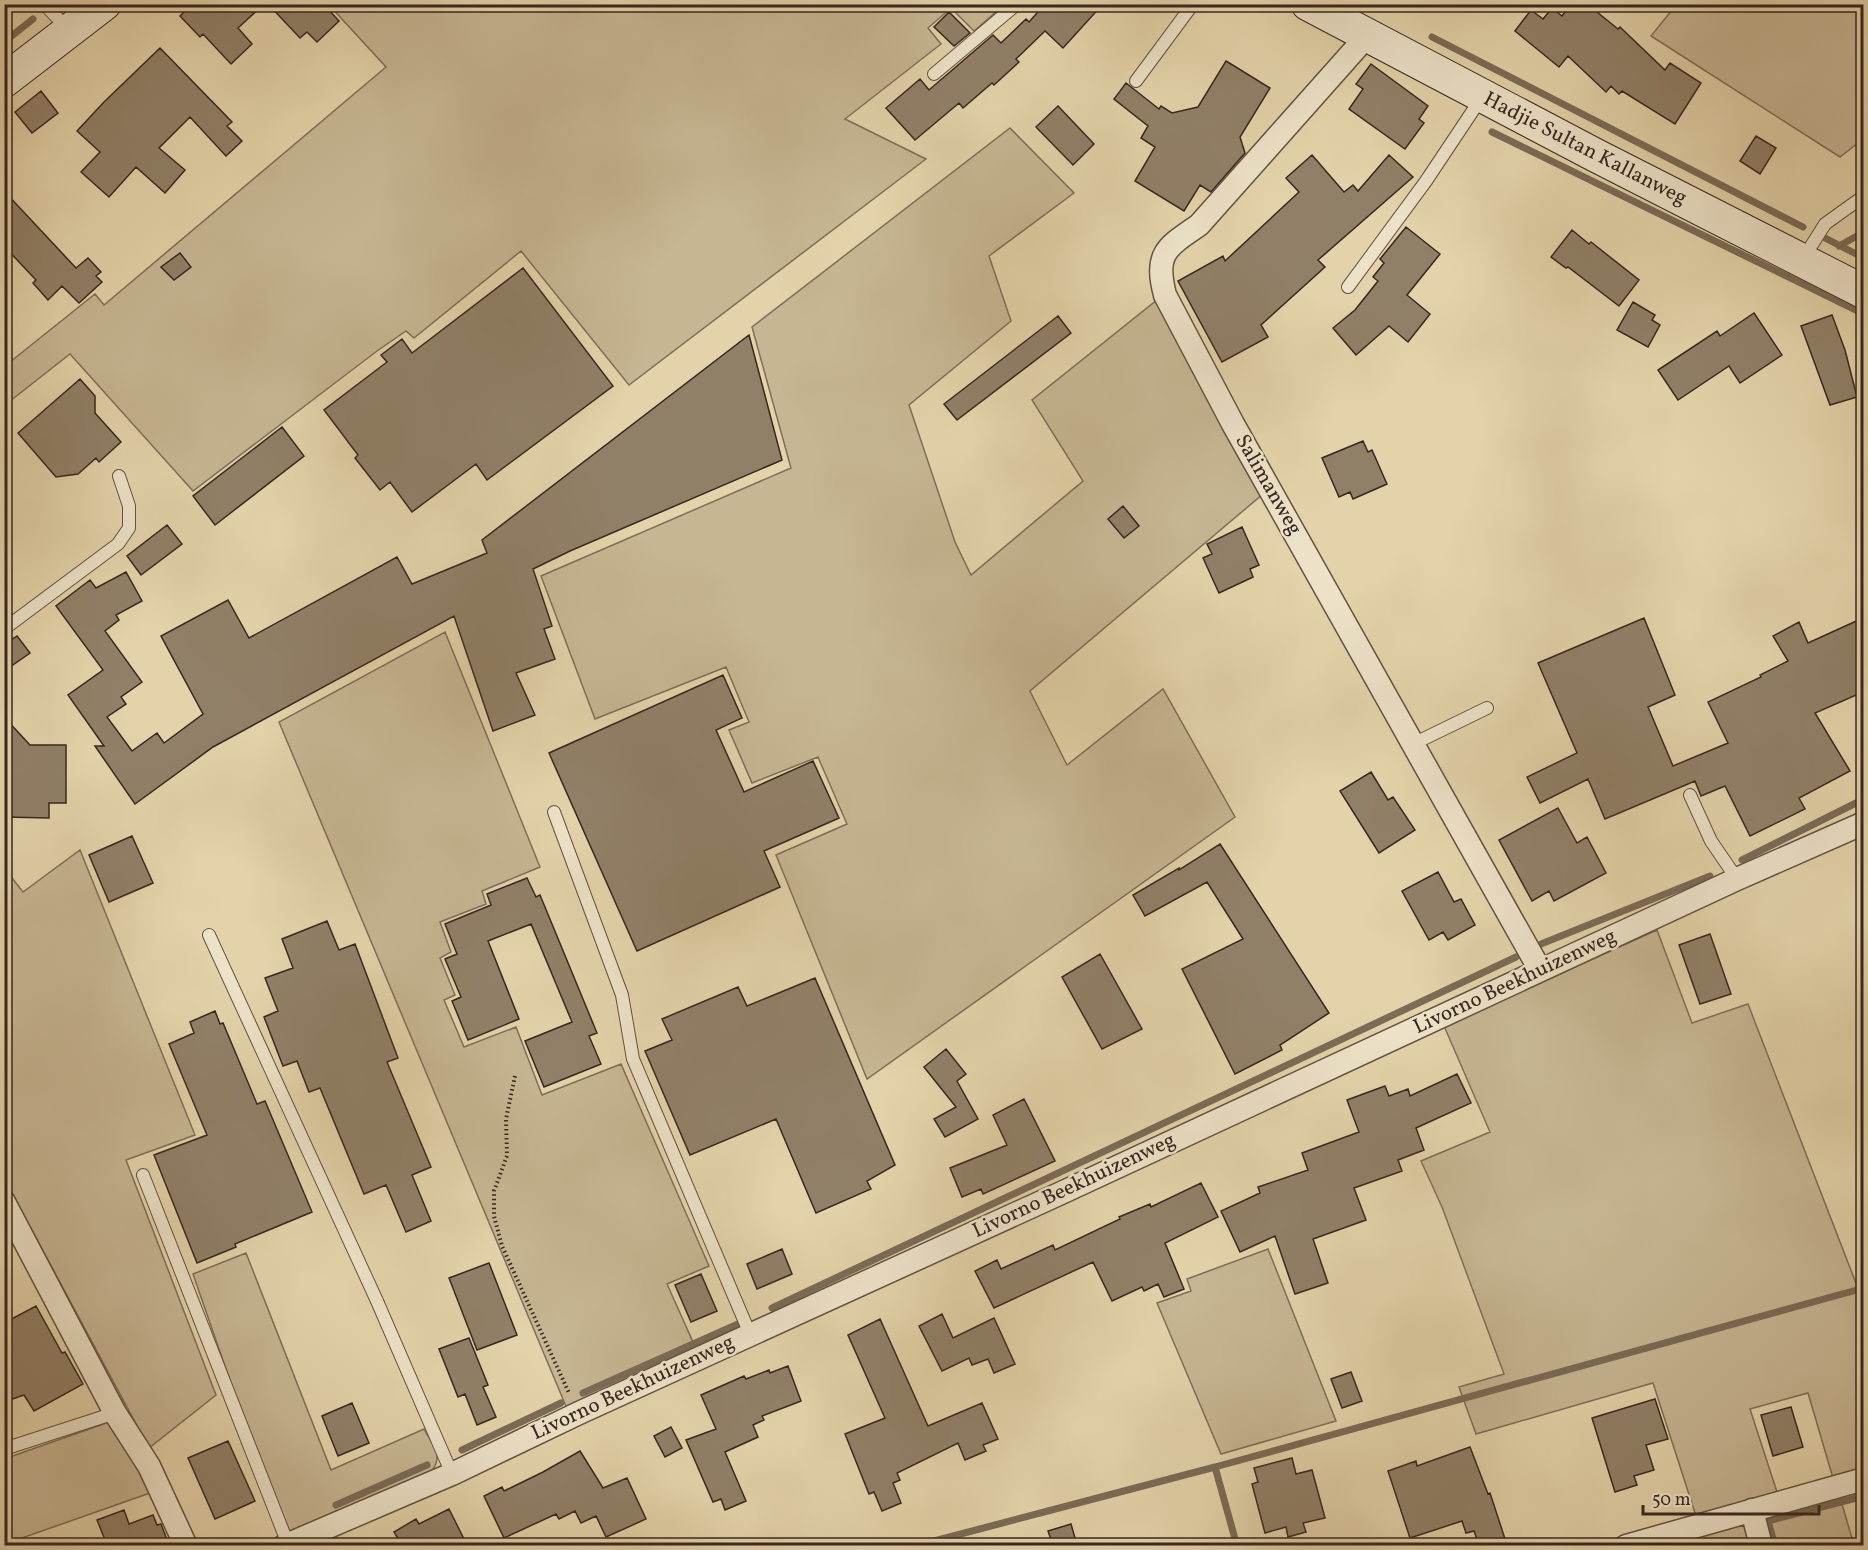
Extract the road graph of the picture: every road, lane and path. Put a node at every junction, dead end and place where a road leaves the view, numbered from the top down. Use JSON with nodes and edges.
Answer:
{"nodes":[{"id":1,"x":44,"y":4,"type":"edge"},
{"id":2,"x":104,"y":4,"type":"edge"},
{"id":3,"x":1017,"y":4,"type":"edge"},
{"id":4,"x":1193,"y":4,"type":"edge"},
{"id":5,"x":1308,"y":4,"type":"edge"},
{"id":6,"x":69,"y":31,"type":"junction"},
{"id":7,"x":1366,"y":36,"type":"junction"},
{"id":8,"x":934,"y":74,"type":"dead end"},
{"id":9,"x":4,"y":81,"type":"edge"},
{"id":10,"x":1136,"y":81,"type":"dead end"},
{"id":11,"x":1483,"y":96,"type":"junction"},
{"id":12,"x":1863,"y":196,"type":"edge"},
{"id":13,"x":1802,"y":260,"type":"junction"},
{"id":14,"x":1348,"y":286,"type":"dead end"},
{"id":15,"x":1863,"y":292,"type":"edge"},
{"id":16,"x":119,"y":476,"type":"dead end"},
{"id":17,"x":4,"y":629,"type":"edge"},
{"id":18,"x":1487,"y":708,"type":"dead end"},
{"id":19,"x":1413,"y":744,"type":"junction"},
{"id":20,"x":1690,"y":795,"type":"dead end"},
{"id":21,"x":554,"y":812,"type":"dead end"},
{"id":22,"x":1863,"y":823,"type":"edge"},
{"id":23,"x":1737,"y":879,"type":"junction"},
{"id":24,"x":209,"y":935,"type":"dead end"},
{"id":25,"x":1540,"y":970,"type":"junction"},
{"id":26,"x":515,"y":1077,"type":"dead end"},
{"id":27,"x":143,"y":1175,"type":"dead end"},
{"id":28,"x":4,"y":1202,"type":"edge"},
{"id":29,"x":750,"y":1334,"type":"junction"},
{"id":30,"x":115,"y":1413,"type":"junction"},
{"id":31,"x":579,"y":1413,"type":"junction"},
{"id":32,"x":4,"y":1449,"type":"edge"},
{"id":33,"x":452,"y":1474,"type":"junction"},
{"id":34,"x":1863,"y":1479,"type":"edge"},
{"id":35,"x":1752,"y":1510,"type":"junction"},
{"id":36,"x":186,"y":1545,"type":"edge"},
{"id":37,"x":286,"y":1545,"type":"edge"},
{"id":38,"x":1626,"y":1545,"type":"edge"},
{"id":39,"x":1761,"y":1545,"type":"edge"}],
"edges":[{"from":1,"to":6,"type":"lane"},
{"from":2,"to":6,"type":"street"},
{"from":3,"to":8,"type":"lane"},
{"from":4,"to":10,"type":"lane"},
{"from":5,"to":7,"type":"street","name":"Hadjie Sultan Kallanweg"},
{"from":6,"to":9,"type":"street"},
{"from":7,"to":11,"type":"street","name":"Hadjie Sultan Kallanweg"},
{"from":7,"to":19,"type":"street","name":"Salimanweg"},
{"from":11,"to":13,"type":"street","name":"Hadjie Sultan Kallanweg"},
{"from":11,"to":14,"type":"lane"},
{"from":12,"to":13,"type":"lane"},
{"from":13,"to":15,"type":"street","name":"Hadjie Sultan Kallanweg"},
{"from":16,"to":17,"type":"lane"},
{"from":18,"to":19,"type":"lane"},
{"from":19,"to":25,"type":"street","name":"Salimanweg"},
{"from":20,"to":23,"type":"lane"},
{"from":21,"to":29,"type":"lane"},
{"from":22,"to":23,"type":"street","name":"Livorno Beekhuizenweg"},
{"from":23,"to":25,"type":"street","name":"Livorno Beekhuizenweg"},
{"from":24,"to":33,"type":"lane"},
{"from":25,"to":29,"type":"street","name":"Livorno Beekhuizenweg"},
{"from":26,"to":31,"type":"path"},
{"from":27,"to":37,"type":"lane"},
{"from":28,"to":30,"type":"street"},
{"from":29,"to":31,"type":"street","name":"Livorno Beekhuizenweg"},
{"from":30,"to":32,"type":"lane"},
{"from":30,"to":36,"type":"street"},
{"from":31,"to":33,"type":"street","name":"Livorno Beekhuizenweg"},
{"from":33,"to":37,"type":"street","name":"Livorno Beekhuizenweg"},
{"from":34,"to":35,"type":"street"},
{"from":35,"to":38,"type":"street"},
{"from":35,"to":39,"type":"street"}]}
